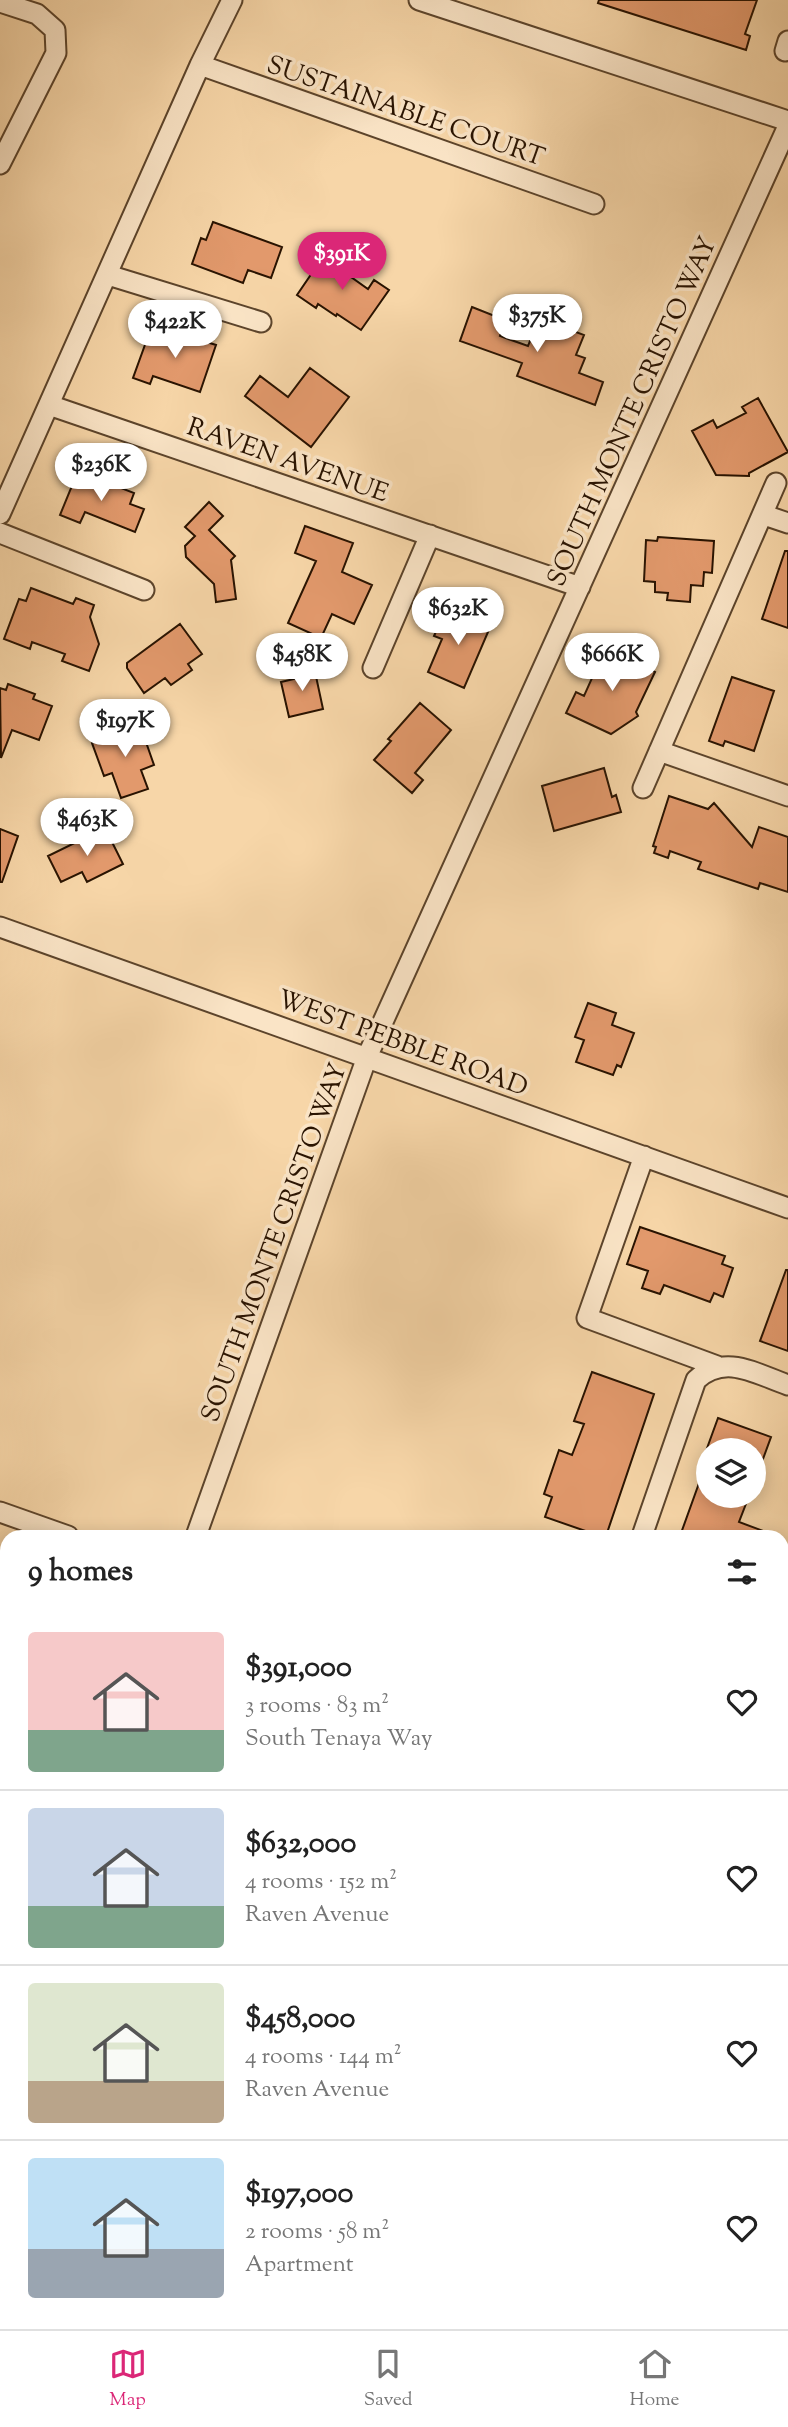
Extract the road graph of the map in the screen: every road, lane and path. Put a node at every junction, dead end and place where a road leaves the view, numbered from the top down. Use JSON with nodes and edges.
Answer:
{"nodes":[{"id":1,"x":232,"y":0,"type":"edge"},
{"id":2,"x":419,"y":0,"type":"edge"},
{"id":3,"x":0,"y":2,"type":"edge"},
{"id":4,"x":200,"y":65,"type":"junction"},
{"id":5,"x":788,"y":124,"type":"edge"},
{"id":6,"x":0,"y":164,"type":"edge"},
{"id":7,"x":594,"y":204,"type":"dead end"},
{"id":8,"x":108,"y":275,"type":"junction"},
{"id":9,"x":261,"y":322,"type":"dead end"},
{"id":10,"x":49,"y":405,"type":"junction"},
{"id":11,"x":776,"y":483,"type":"dead end"},
{"id":12,"x":0,"y":514,"type":"edge"},
{"id":13,"x":764,"y":514,"type":"junction"},
{"id":14,"x":788,"y":523,"type":"edge"},
{"id":15,"x":0,"y":533,"type":"edge"},
{"id":16,"x":430,"y":535,"type":"junction"},
{"id":17,"x":580,"y":587,"type":"junction"},
{"id":18,"x":144,"y":590,"type":"dead end"},
{"id":19,"x":373,"y":668,"type":"dead end"},
{"id":20,"x":660,"y":751,"type":"junction"},
{"id":21,"x":643,"y":788,"type":"dead end"},
{"id":22,"x":788,"y":796,"type":"edge"},
{"id":23,"x":0,"y":927,"type":"edge"},
{"id":24,"x":367,"y":1057,"type":"junction"},
{"id":25,"x":644,"y":1156,"type":"junction"},
{"id":26,"x":788,"y":1208,"type":"edge"},
{"id":27,"x":717,"y":1366,"type":"junction"},
{"id":28,"x":788,"y":1385,"type":"edge"},
{"id":29,"x":0,"y":1512,"type":"edge"},
{"id":30,"x":51,"y":1530,"type":"edge"},
{"id":31,"x":198,"y":1530,"type":"edge"},
{"id":32,"x":644,"y":1530,"type":"edge"}],
"edges":[{"from":1,"to":4,"type":"street"},
{"from":2,"to":5,"type":"street"},
{"from":3,"to":6,"type":"street"},
{"from":4,"to":7,"type":"street","name":"SUSTAINABLE COURT"},
{"from":4,"to":8,"type":"street"},
{"from":5,"to":17,"type":"street","name":"SOUTH MONTE CRISTO WAY"},
{"from":8,"to":9,"type":"street"},
{"from":8,"to":10,"type":"street"},
{"from":10,"to":12,"type":"street"},
{"from":10,"to":16,"type":"street","name":"RAVEN AVENUE"},
{"from":11,"to":13,"type":"street"},
{"from":13,"to":14,"type":"street"},
{"from":13,"to":20,"type":"street"},
{"from":15,"to":18,"type":"street"},
{"from":16,"to":17,"type":"street","name":"RAVEN AVENUE"},
{"from":16,"to":19,"type":"street"},
{"from":17,"to":24,"type":"street","name":"SOUTH MONTE CRISTO WAY"},
{"from":20,"to":21,"type":"street"},
{"from":20,"to":22,"type":"street"},
{"from":23,"to":24,"type":"street","name":"WEST PEBBLE ROAD"},
{"from":24,"to":25,"type":"street","name":"WEST PEBBLE ROAD"},
{"from":24,"to":31,"type":"street","name":"SOUTH MONTE CRISTO WAY"},
{"from":25,"to":26,"type":"street","name":"WEST PEBBLE ROAD"},
{"from":25,"to":27,"type":"street"},
{"from":27,"to":28,"type":"street"},
{"from":27,"to":32,"type":"street"},
{"from":29,"to":30,"type":"street"}]}
